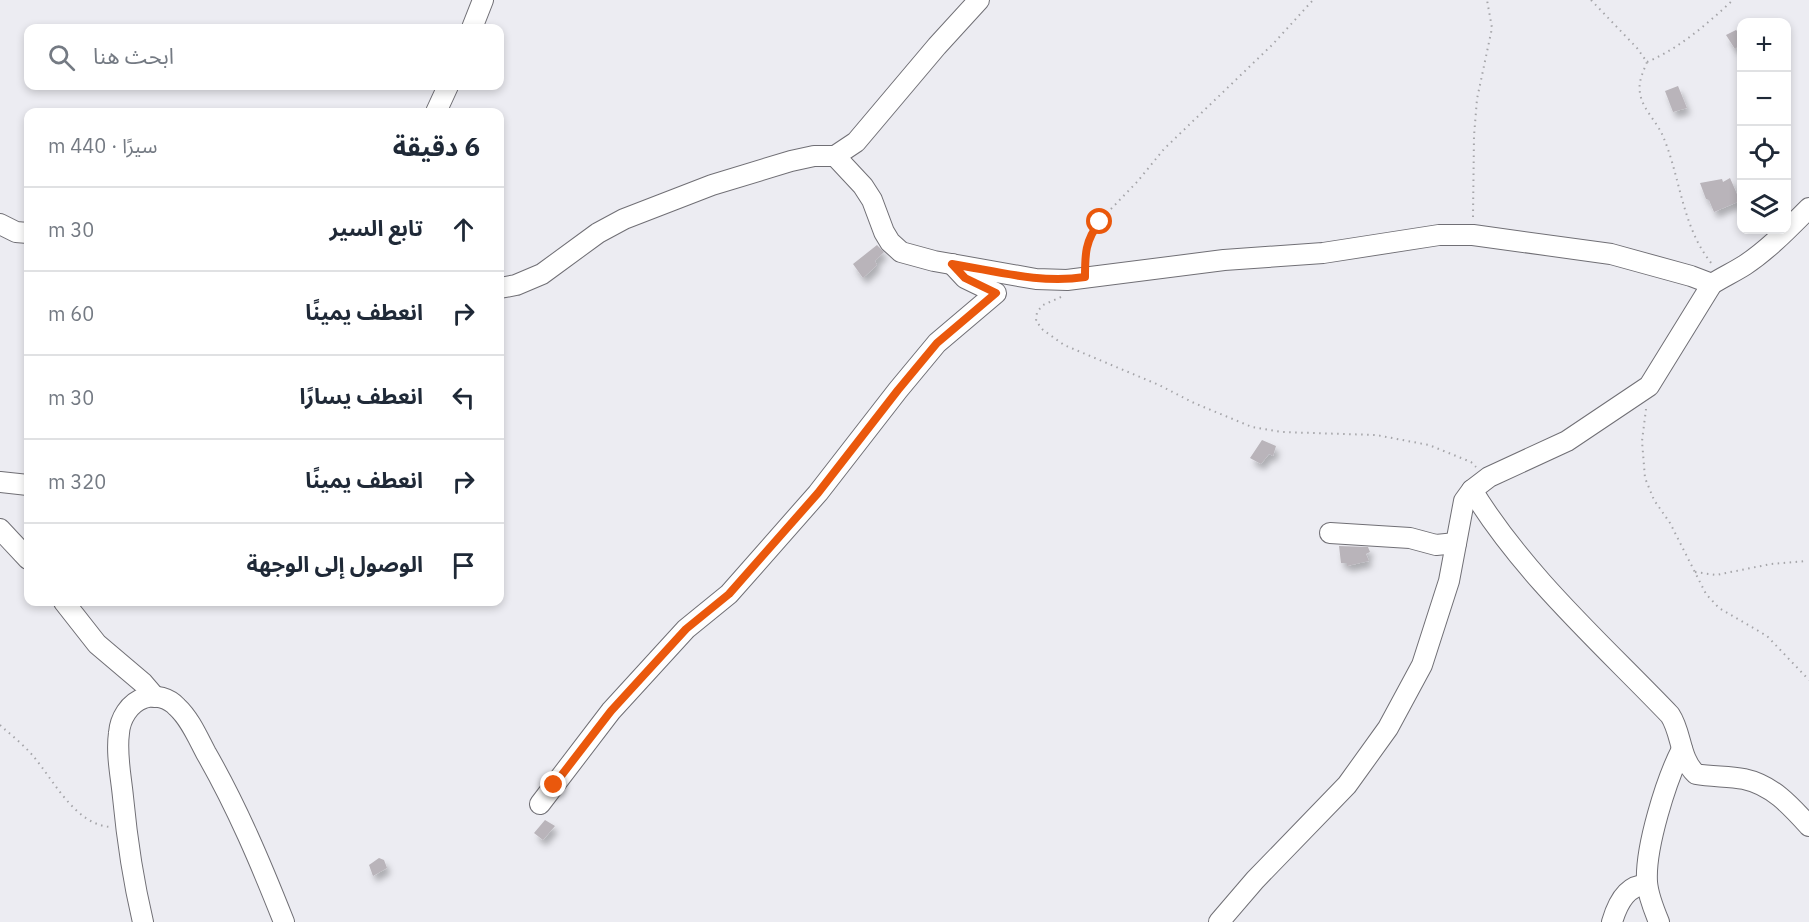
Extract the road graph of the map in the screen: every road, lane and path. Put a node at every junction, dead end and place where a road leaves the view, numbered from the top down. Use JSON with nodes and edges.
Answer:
{"nodes":[{"id":1,"x":483,"y":0,"type":"edge"},
{"id":2,"x":979,"y":0,"type":"edge"},
{"id":3,"x":1313,"y":0,"type":"edge"},
{"id":4,"x":1487,"y":0,"type":"edge"},
{"id":5,"x":1591,"y":0,"type":"edge"},
{"id":6,"x":1733,"y":0,"type":"edge"},
{"id":7,"x":474,"y":24,"type":"edge"},
{"id":8,"x":1647,"y":62,"type":"junction"},
{"id":9,"x":446,"y":90,"type":"edge"},
{"id":10,"x":438,"y":108,"type":"edge"},
{"id":11,"x":835,"y":156,"type":"junction"},
{"id":12,"x":1809,"y":208,"type":"edge"},
{"id":13,"x":0,"y":224,"type":"edge"},
{"id":14,"x":24,"y":233,"type":"edge"},
{"id":15,"x":1473,"y":235,"type":"junction"},
{"id":16,"x":952,"y":264,"type":"junction"},
{"id":17,"x":1085,"y":277,"type":"junction"},
{"id":18,"x":1719,"y":280,"type":"junction"},
{"id":19,"x":504,"y":287,"type":"edge"},
{"id":20,"x":1065,"y":294,"type":"dead end"},
{"id":21,"x":1649,"y":386,"type":"junction"},
{"id":22,"x":1489,"y":477,"type":"junction"},
{"id":23,"x":0,"y":482,"type":"edge"},
{"id":24,"x":24,"y":485,"type":"edge"},
{"id":25,"x":1472,"y":490,"type":"junction"},
{"id":26,"x":0,"y":529,"type":"edge"},
{"id":27,"x":1330,"y":533,"type":"dead end"},
{"id":28,"x":1456,"y":543,"type":"junction"},
{"id":29,"x":24,"y":555,"type":"edge"},
{"id":30,"x":1807,"y":561,"type":"dead end"},
{"id":31,"x":1695,"y":572,"type":"junction"},
{"id":32,"x":67,"y":606,"type":"edge"},
{"id":33,"x":1809,"y":680,"type":"edge"},
{"id":34,"x":155,"y":697,"type":"junction"},
{"id":35,"x":0,"y":724,"type":"edge"},
{"id":36,"x":1682,"y":749,"type":"junction"},
{"id":37,"x":540,"y":804,"type":"dead end"},
{"id":38,"x":1809,"y":826,"type":"edge"},
{"id":39,"x":125,"y":828,"type":"junction"},
{"id":40,"x":1647,"y":885,"type":"junction"},
{"id":41,"x":143,"y":922,"type":"edge"},
{"id":42,"x":284,"y":922,"type":"edge"},
{"id":43,"x":1219,"y":922,"type":"edge"},
{"id":44,"x":1612,"y":922,"type":"edge"},
{"id":45,"x":1659,"y":922,"type":"edge"}],
"edges":[{"from":1,"to":7,"type":"street"},
{"from":2,"to":11,"type":"street"},
{"from":3,"to":17,"type":"path"},
{"from":4,"to":15,"type":"path"},
{"from":5,"to":8,"type":"path"},
{"from":6,"to":8,"type":"path"},
{"from":8,"to":18,"type":"path"},
{"from":9,"to":10,"type":"street"},
{"from":11,"to":16,"type":"street"},
{"from":11,"to":19,"type":"street"},
{"from":12,"to":18,"type":"street"},
{"from":13,"to":14,"type":"street"},
{"from":15,"to":17,"type":"street"},
{"from":15,"to":18,"type":"street"},
{"from":16,"to":17,"type":"street"},
{"from":16,"to":37,"type":"street"},
{"from":18,"to":21,"type":"street"},
{"from":20,"to":22,"type":"path"},
{"from":21,"to":22,"type":"street"},
{"from":21,"to":31,"type":"path"},
{"from":22,"to":25,"type":"street"},
{"from":23,"to":24,"type":"street"},
{"from":25,"to":28,"type":"street"},
{"from":25,"to":36,"type":"street"},
{"from":26,"to":29,"type":"street"},
{"from":27,"to":28,"type":"street"},
{"from":28,"to":43,"type":"street"},
{"from":30,"to":31,"type":"path"},
{"from":31,"to":33,"type":"path"},
{"from":32,"to":34,"type":"street"},
{"from":34,"to":39,"type":"street"},
{"from":34,"to":42,"type":"street"},
{"from":35,"to":39,"type":"path"},
{"from":36,"to":38,"type":"street"},
{"from":36,"to":40,"type":"street"},
{"from":39,"to":41,"type":"street"},
{"from":40,"to":44,"type":"street"},
{"from":40,"to":45,"type":"street"}]}
